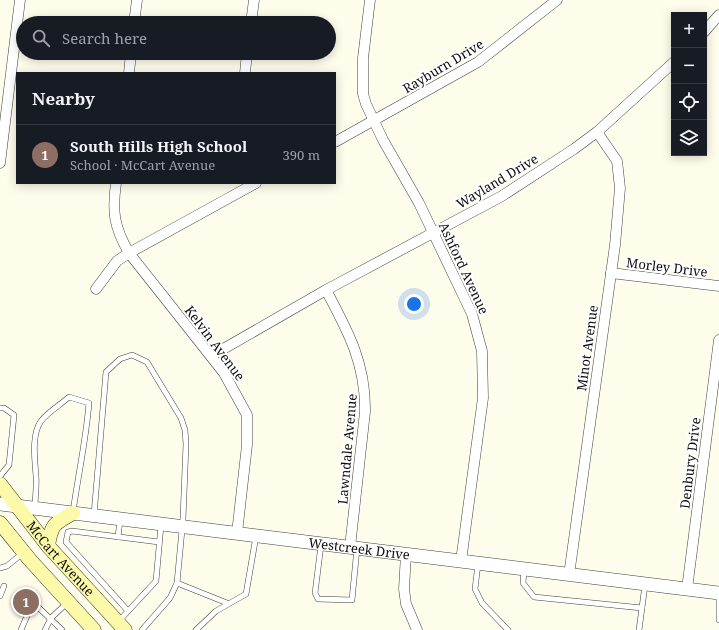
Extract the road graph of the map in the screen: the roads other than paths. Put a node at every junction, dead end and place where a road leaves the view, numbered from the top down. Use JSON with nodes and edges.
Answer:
{"nodes":[{"id":1,"x":20,"y":0,"type":"edge"},
{"id":2,"x":137,"y":0,"type":"edge"},
{"id":3,"x":254,"y":0,"type":"edge"},
{"id":4,"x":370,"y":0,"type":"edge"},
{"id":5,"x":557,"y":0,"type":"edge"},
{"id":6,"x":719,"y":15,"type":"edge"},
{"id":7,"x":18,"y":16,"type":"edge"},
{"id":8,"x":135,"y":16,"type":"edge"},
{"id":9,"x":252,"y":16,"type":"edge"},
{"id":10,"x":707,"y":29,"type":"edge"},
{"id":11,"x":16,"y":33,"type":"edge"},
{"id":12,"x":130,"y":60,"type":"edge"},
{"id":13,"x":246,"y":60,"type":"edge"},
{"id":14,"x":671,"y":65,"type":"edge"},
{"id":15,"x":128,"y":72,"type":"edge"},
{"id":16,"x":245,"y":72,"type":"edge"},
{"id":17,"x":373,"y":122,"type":"junction"},
{"id":18,"x":597,"y":132,"type":"junction"},
{"id":19,"x":336,"y":141,"type":"edge"},
{"id":20,"x":0,"y":163,"type":"edge"},
{"id":21,"x":116,"y":184,"type":"edge"},
{"id":22,"x":254,"y":184,"type":"edge"},
{"id":23,"x":434,"y":233,"type":"junction"},
{"id":24,"x":129,"y":252,"type":"junction"},
{"id":25,"x":611,"y":273,"type":"junction"},
{"id":26,"x":719,"y":286,"type":"edge"},
{"id":27,"x":96,"y":289,"type":"dead end"},
{"id":28,"x":326,"y":290,"type":"junction"},
{"id":29,"x":719,"y":340,"type":"edge"},
{"id":30,"x":211,"y":356,"type":"junction"},
{"id":31,"x":0,"y":408,"type":"edge"},
{"id":32,"x":0,"y":476,"type":"edge"},
{"id":33,"x":0,"y":484,"type":"edge"},
{"id":34,"x":0,"y":504,"type":"edge"},
{"id":35,"x":16,"y":506,"type":"junction"},
{"id":36,"x":34,"y":508,"type":"junction"},
{"id":37,"x":73,"y":513,"type":"junction"},
{"id":38,"x":94,"y":516,"type":"junction"},
{"id":39,"x":120,"y":519,"type":"junction"},
{"id":40,"x":0,"y":523,"type":"edge"},
{"id":41,"x":161,"y":524,"type":"junction"},
{"id":42,"x":182,"y":527,"type":"junction"},
{"id":43,"x":237,"y":533,"type":"junction"},
{"id":44,"x":256,"y":536,"type":"junction"},
{"id":45,"x":118,"y":537,"type":"junction"},
{"id":46,"x":160,"y":542,"type":"junction"},
{"id":47,"x":322,"y":544,"type":"junction"},
{"id":48,"x":48,"y":546,"type":"junction"},
{"id":49,"x":354,"y":548,"type":"junction"},
{"id":50,"x":24,"y":552,"type":"junction"},
{"id":51,"x":406,"y":554,"type":"junction"},
{"id":52,"x":461,"y":561,"type":"junction"},
{"id":53,"x":478,"y":563,"type":"junction"},
{"id":54,"x":1,"y":567,"type":"edge"},
{"id":55,"x":524,"y":569,"type":"junction"},
{"id":56,"x":569,"y":575,"type":"junction"},
{"id":57,"x":177,"y":583,"type":"junction"},
{"id":58,"x":645,"y":584,"type":"junction"},
{"id":59,"x":4,"y":586,"type":"dead end"},
{"id":60,"x":687,"y":589,"type":"junction"},
{"id":61,"x":719,"y":593,"type":"edge"},
{"id":62,"x":0,"y":596,"type":"edge"},
{"id":63,"x":68,"y":602,"type":"junction"},
{"id":64,"x":227,"y":603,"type":"junction"},
{"id":65,"x":642,"y":608,"type":"junction"},
{"id":66,"x":128,"y":611,"type":"junction"},
{"id":67,"x":51,"y":618,"type":"junction"},
{"id":68,"x":719,"y":620,"type":"edge"},
{"id":69,"x":121,"y":626,"type":"edge"},
{"id":70,"x":21,"y":630,"type":"edge"},
{"id":71,"x":45,"y":630,"type":"edge"},
{"id":72,"x":62,"y":630,"type":"edge"},
{"id":73,"x":94,"y":630,"type":"edge"},
{"id":74,"x":142,"y":630,"type":"edge"},
{"id":75,"x":196,"y":630,"type":"edge"},
{"id":76,"x":417,"y":630,"type":"edge"},
{"id":77,"x":508,"y":630,"type":"edge"},
{"id":78,"x":639,"y":630,"type":"edge"}],
"edges":[{"from":1,"to":7,"type":"street"},
{"from":2,"to":8,"type":"street"},
{"from":3,"to":9,"type":"street"},
{"from":4,"to":17,"type":"street","name":"Ashford Avenue"},
{"from":5,"to":17,"type":"street","name":"Rayburn Drive"},
{"from":6,"to":10,"type":"street"},
{"from":11,"to":20,"type":"street"},
{"from":12,"to":15,"type":"street"},
{"from":13,"to":16,"type":"street"},
{"from":14,"to":18,"type":"street","name":"Wayland Drive"},
{"from":17,"to":19,"type":"street","name":"Rayburn Drive"},
{"from":17,"to":23,"type":"street","name":"Ashford Avenue"},
{"from":18,"to":23,"type":"street","name":"Wayland Drive"},
{"from":18,"to":25,"type":"street","name":"Minot Avenue"},
{"from":21,"to":24,"type":"street","name":"Kelvin Avenue"},
{"from":22,"to":24,"type":"street"},
{"from":23,"to":28,"type":"street","name":"Wayland Drive"},
{"from":23,"to":52,"type":"street","name":"Ashford Avenue"},
{"from":24,"to":27,"type":"street"},
{"from":24,"to":30,"type":"street","name":"Kelvin Avenue"},
{"from":25,"to":26,"type":"street","name":"Morley Drive"},
{"from":25,"to":56,"type":"street","name":"Minot Avenue"},
{"from":28,"to":30,"type":"street","name":"Wayland Drive"},
{"from":28,"to":49,"type":"street","name":"Lawndale Avenue"},
{"from":29,"to":60,"type":"street","name":"Denbury Drive"},
{"from":30,"to":43,"type":"street","name":"Kelvin Avenue"},
{"from":31,"to":32,"type":"lane"},
{"from":33,"to":35,"type":"main road","name":"McCart Avenue"},
{"from":34,"to":35,"type":"street","name":"Westcreek Drive"},
{"from":35,"to":36,"type":"street","name":"Westcreek Drive"},
{"from":35,"to":48,"type":"main road","name":"McCart Avenue"},
{"from":36,"to":37,"type":"street","name":"Westcreek Drive"},
{"from":36,"to":37,"type":"lane"},
{"from":37,"to":38,"type":"street","name":"Westcreek Drive"},
{"from":37,"to":48,"type":"main road"},
{"from":38,"to":39,"type":"street","name":"Westcreek Drive"},
{"from":38,"to":42,"type":"lane"},
{"from":39,"to":41,"type":"street","name":"Westcreek Drive"},
{"from":39,"to":45,"type":"lane"},
{"from":40,"to":50,"type":"main road","name":"McCart Avenue"},
{"from":41,"to":42,"type":"street","name":"Westcreek Drive"},
{"from":41,"to":46,"type":"lane"},
{"from":42,"to":43,"type":"street","name":"Westcreek Drive"},
{"from":42,"to":57,"type":"lane"},
{"from":43,"to":44,"type":"street","name":"Westcreek Drive"},
{"from":44,"to":47,"type":"street","name":"Westcreek Drive"},
{"from":44,"to":64,"type":"lane"},
{"from":45,"to":46,"type":"lane"},
{"from":45,"to":66,"type":"lane"},
{"from":46,"to":66,"type":"lane"},
{"from":47,"to":49,"type":"street","name":"Westcreek Drive"},
{"from":47,"to":49,"type":"lane"},
{"from":48,"to":69,"type":"main road","name":"McCart Avenue"},
{"from":49,"to":51,"type":"street","name":"Westcreek Drive"},
{"from":50,"to":54,"type":"lane"},
{"from":50,"to":63,"type":"main road","name":"McCart Avenue"},
{"from":51,"to":52,"type":"street","name":"Westcreek Drive"},
{"from":51,"to":76,"type":"street"},
{"from":52,"to":53,"type":"street","name":"Westcreek Drive"},
{"from":53,"to":55,"type":"street","name":"Westcreek Drive"},
{"from":53,"to":77,"type":"lane"},
{"from":55,"to":56,"type":"street","name":"Westcreek Drive"},
{"from":55,"to":65,"type":"lane"},
{"from":56,"to":58,"type":"street","name":"Westcreek Drive"},
{"from":57,"to":64,"type":"lane"},
{"from":57,"to":74,"type":"lane"},
{"from":58,"to":60,"type":"street","name":"Westcreek Drive"},
{"from":58,"to":65,"type":"lane"},
{"from":59,"to":62,"type":"lane"},
{"from":60,"to":61,"type":"street","name":"Westcreek Drive"},
{"from":61,"to":68,"type":"lane"},
{"from":63,"to":67,"type":"lane"},
{"from":63,"to":73,"type":"main road","name":"McCart Avenue"},
{"from":64,"to":75,"type":"lane"},
{"from":65,"to":78,"type":"lane"},
{"from":66,"to":69,"type":"lane"},
{"from":67,"to":70,"type":"lane"},
{"from":67,"to":71,"type":"lane"},
{"from":67,"to":72,"type":"lane"}]}
